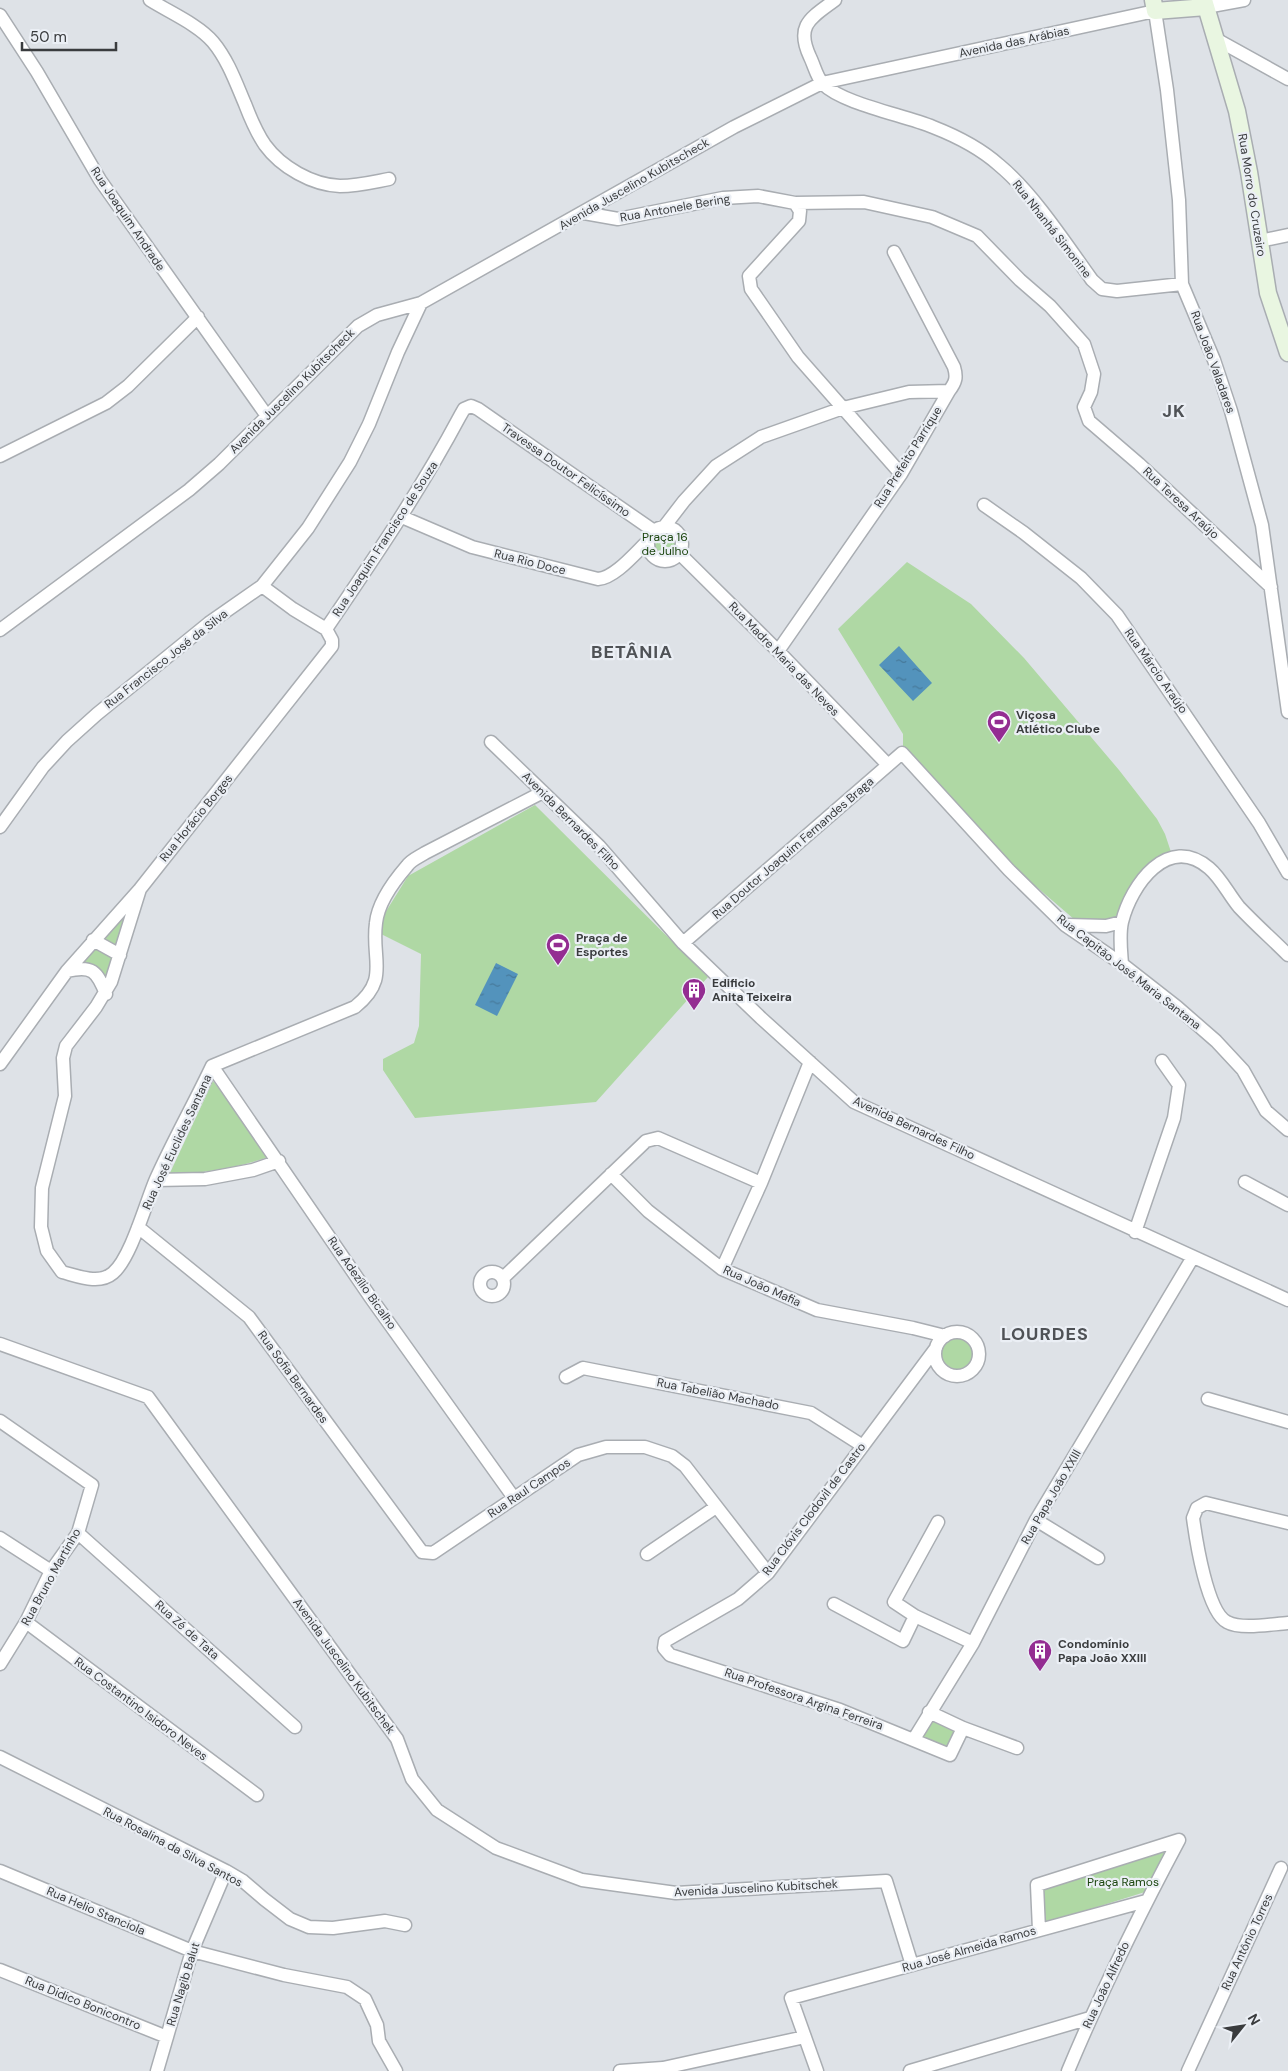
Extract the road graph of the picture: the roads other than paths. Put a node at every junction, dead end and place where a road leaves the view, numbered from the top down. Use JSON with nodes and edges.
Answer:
{"nodes":[{"id":1,"x":150,"y":0,"type":"edge"},
{"id":2,"x":835,"y":0,"type":"edge"},
{"id":3,"x":1244,"y":0,"type":"edge"},
{"id":4,"x":1205,"y":3,"type":"edge"},
{"id":5,"x":1154,"y":5,"type":"edge"},
{"id":6,"x":0,"y":15,"type":"edge"},
{"id":7,"x":1214,"y":38,"type":"junction"},
{"id":8,"x":1288,"y":79,"type":"edge"},
{"id":9,"x":822,"y":84,"type":"junction"},
{"id":10,"x":389,"y":178,"type":"dead end"},
{"id":11,"x":795,"y":203,"type":"junction"},
{"id":12,"x":584,"y":213,"type":"junction"},
{"id":13,"x":1288,"y":235,"type":"edge"},
{"id":14,"x":1260,"y":242,"type":"junction"},
{"id":15,"x":894,"y":252,"type":"dead end"},
{"id":16,"x":1182,"y":284,"type":"junction"},
{"id":17,"x":422,"y":304,"type":"junction"},
{"id":18,"x":198,"y":317,"type":"junction"},
{"id":19,"x":1288,"y":353,"type":"edge"},
{"id":20,"x":949,"y":391,"type":"junction"},
{"id":21,"x":844,"y":408,"type":"junction"},
{"id":22,"x":478,"y":409,"type":"joint"},
{"id":23,"x":267,"y":416,"type":"junction"},
{"id":24,"x":1089,"y":421,"type":"joint"},
{"id":25,"x":0,"y":456,"type":"edge"},
{"id":26,"x":900,"y":474,"type":"junction"},
{"id":27,"x":984,"y":505,"type":"dead end"},
{"id":28,"x":402,"y":517,"type":"junction"},
{"id":29,"x":656,"y":533,"type":"junction"},
{"id":30,"x":680,"y":554,"type":"junction"},
{"id":31,"x":262,"y":586,"type":"junction"},
{"id":32,"x":1271,"y":587,"type":"junction"},
{"id":33,"x":0,"y":630,"type":"edge"},
{"id":34,"x":326,"y":630,"type":"junction"},
{"id":35,"x":778,"y":651,"type":"junction"},
{"id":36,"x":1288,"y":712,"type":"edge"},
{"id":37,"x":491,"y":742,"type":"dead end"},
{"id":38,"x":902,"y":753,"type":"joint"},
{"id":39,"x":888,"y":765,"type":"junction"},
{"id":40,"x":543,"y":792,"type":"junction"},
{"id":41,"x":0,"y":827,"type":"edge"},
{"id":42,"x":1288,"y":873,"type":"edge"},
{"id":43,"x":140,"y":889,"type":"junction"},
{"id":44,"x":1122,"y":922,"type":"junction"},
{"id":45,"x":1065,"y":925,"type":"junction"},
{"id":46,"x":93,"y":940,"type":"junction"},
{"id":47,"x":684,"y":943,"type":"junction"},
{"id":48,"x":120,"y":955,"type":"junction"},
{"id":49,"x":1288,"y":955,"type":"edge"},
{"id":50,"x":1122,"y":964,"type":"junction"},
{"id":51,"x":67,"y":971,"type":"junction"},
{"id":52,"x":106,"y":994,"type":"junction"},
{"id":53,"x":1162,"y":1061,"type":"dead end"},
{"id":54,"x":810,"y":1062,"type":"junction"},
{"id":55,"x":0,"y":1064,"type":"edge"},
{"id":56,"x":212,"y":1066,"type":"junction"},
{"id":57,"x":1288,"y":1130,"type":"edge"},
{"id":58,"x":279,"y":1161,"type":"junction"},
{"id":59,"x":611,"y":1174,"type":"junction"},
{"id":60,"x":156,"y":1180,"type":"junction"},
{"id":61,"x":761,"y":1182,"type":"junction"},
{"id":62,"x":1245,"y":1182,"type":"dead end"},
{"id":63,"x":1288,"y":1205,"type":"edge"},
{"id":64,"x":138,"y":1226,"type":"junction"},
{"id":65,"x":1135,"y":1232,"type":"junction"},
{"id":66,"x":1193,"y":1257,"type":"junction"},
{"id":67,"x":722,"y":1270,"type":"junction"},
{"id":68,"x":503,"y":1278,"type":"dead end"},
{"id":69,"x":1288,"y":1300,"type":"edge"},
{"id":70,"x":945,"y":1336,"type":"junction"},
{"id":71,"x":0,"y":1344,"type":"edge"},
{"id":72,"x":936,"y":1348,"type":"junction"},
{"id":73,"x":566,"y":1377,"type":"dead end"},
{"id":74,"x":1208,"y":1399,"type":"dead end"},
{"id":75,"x":0,"y":1421,"type":"edge"},
{"id":76,"x":1288,"y":1422,"type":"edge"},
{"id":77,"x":863,"y":1446,"type":"junction"},
{"id":78,"x":514,"y":1498,"type":"junction"},
{"id":79,"x":716,"y":1507,"type":"junction"},
{"id":80,"x":1036,"y":1520,"type":"junction"},
{"id":81,"x":938,"y":1522,"type":"dead end"},
{"id":82,"x":1288,"y":1522,"type":"edge"},
{"id":83,"x":78,"y":1533,"type":"junction"},
{"id":84,"x":0,"y":1538,"type":"edge"},
{"id":85,"x":422,"y":1552,"type":"joint"},
{"id":86,"x":647,"y":1554,"type":"dead end"},
{"id":87,"x":1098,"y":1558,"type":"dead end"},
{"id":88,"x":51,"y":1571,"type":"junction"},
{"id":89,"x":768,"y":1573,"type":"junction"},
{"id":90,"x":834,"y":1604,"type":"dead end"},
{"id":91,"x":915,"y":1616,"type":"junction"},
{"id":92,"x":26,"y":1622,"type":"junction"},
{"id":93,"x":1288,"y":1623,"type":"edge"},
{"id":94,"x":665,"y":1641,"type":"joint"},
{"id":95,"x":973,"y":1643,"type":"junction"},
{"id":96,"x":1,"y":1659,"type":"edge"},
{"id":97,"x":930,"y":1712,"type":"junction"},
{"id":98,"x":295,"y":1727,"type":"dead end"},
{"id":99,"x":963,"y":1728,"type":"junction"},
{"id":100,"x":914,"y":1739,"type":"junction"},
{"id":101,"x":1018,"y":1748,"type":"dead end"},
{"id":102,"x":0,"y":1757,"type":"edge"},
{"id":103,"x":256,"y":1795,"type":"dead end"},
{"id":104,"x":1281,"y":1868,"type":"dead end"},
{"id":105,"x":0,"y":1871,"type":"edge"},
{"id":106,"x":226,"y":1871,"type":"junction"},
{"id":107,"x":1146,"y":1901,"type":"junction"},
{"id":108,"x":405,"y":1925,"type":"dead end"},
{"id":109,"x":1039,"y":1930,"type":"junction"},
{"id":110,"x":192,"y":1951,"type":"junction"},
{"id":111,"x":912,"y":1965,"type":"junction"},
{"id":112,"x":0,"y":1970,"type":"edge"},
{"id":113,"x":1090,"y":2018,"type":"junction"},
{"id":114,"x":167,"y":2037,"type":"junction"},
{"id":115,"x":805,"y":2037,"type":"junction"},
{"id":116,"x":664,"y":2069,"type":"edge"},
{"id":117,"x":157,"y":2071,"type":"edge"},
{"id":118,"x":396,"y":2071,"type":"edge"},
{"id":119,"x":620,"y":2071,"type":"edge"},
{"id":120,"x":817,"y":2071,"type":"edge"},
{"id":121,"x":910,"y":2071,"type":"edge"},
{"id":122,"x":1068,"y":2071,"type":"edge"},
{"id":123,"x":1188,"y":2071,"type":"edge"}],
"edges":[{"from":1,"to":10,"type":"street"},
{"from":2,"to":9,"type":"street"},
{"from":3,"to":4,"type":"street"},
{"from":4,"to":5,"type":"street","name":"Avenida das Arábias"},
{"from":4,"to":7,"type":"street","name":"Rua Morro do Cruzeiro"},
{"from":5,"to":9,"type":"street","name":"Avenida das Arábias"},
{"from":5,"to":16,"type":"street","name":"Rua João Valadares"},
{"from":6,"to":18,"type":"street","name":"Rua Joaquim Andrade"},
{"from":7,"to":8,"type":"street"},
{"from":7,"to":14,"type":"street","name":"Rua Morro do Cruzeiro"},
{"from":9,"to":12,"type":"street","name":"Avenida Juscelino Kubitscheck"},
{"from":9,"to":16,"type":"street","name":"Rua Nhanhá Simonine"},
{"from":11,"to":12,"type":"street","name":"Rua Antonele Bering"},
{"from":11,"to":21,"type":"street"},
{"from":11,"to":24,"type":"street","name":"Rua Antonele Bering"},
{"from":12,"to":17,"type":"street","name":"Avenida Juscelino Kubitscheck"},
{"from":13,"to":14,"type":"street"},
{"from":14,"to":19,"type":"street","name":"Rua Morro do Cruzeiro"},
{"from":15,"to":20,"type":"street","name":"Rua Prefeito Parrique"},
{"from":16,"to":32,"type":"street","name":"Rua João Valadares"},
{"from":17,"to":23,"type":"street","name":"Avenida Juscelino Kubitscheck"},
{"from":17,"to":31,"type":"street","name":"Rua Francisco José da Silva"},
{"from":18,"to":23,"type":"street","name":"Rua Joaquim Andrade"},
{"from":18,"to":25,"type":"street"},
{"from":20,"to":21,"type":"street","name":"Rua Rio Doce"},
{"from":20,"to":26,"type":"street","name":"Rua Prefeito Parrique"},
{"from":21,"to":26,"type":"street"},
{"from":21,"to":29,"type":"street","name":"Rua Rio Doce"},
{"from":22,"to":28,"type":"street","name":"Rua Joaquim Francisco de Souza"},
{"from":22,"to":29,"type":"street","name":"Travessa Doutor Felicíssimo"},
{"from":23,"to":33,"type":"street","name":"Avenida Juscelino Kubitscheck"},
{"from":24,"to":32,"type":"street","name":"Rua Teresa Araújo"},
{"from":26,"to":35,"type":"street","name":"Rua Prefeito Parrique"},
{"from":27,"to":42,"type":"street","name":"Rua Márcio Araújo"},
{"from":28,"to":29,"type":"street","name":"Rua Rio Doce"},
{"from":28,"to":34,"type":"street","name":"Rua Joaquim Francisco de Souza"},
{"from":29,"to":30,"type":"street"},
{"from":29,"to":30,"type":"street"},
{"from":30,"to":35,"type":"street","name":"Rua Madre Maria das Neves"},
{"from":31,"to":34,"type":"street"},
{"from":31,"to":41,"type":"street","name":"Rua Francisco José da Silva"},
{"from":32,"to":36,"type":"street","name":"Rua João Valadares"},
{"from":34,"to":43,"type":"street","name":"Rua Horácio Borges"},
{"from":35,"to":39,"type":"street","name":"Rua Madre Maria das Neves"},
{"from":37,"to":40,"type":"street","name":"Avenida Bernardes Filho"},
{"from":38,"to":39,"type":"street","name":"Rua Doutor Joaquim Fernandes Braga"},
{"from":38,"to":45,"type":"street","name":"Rua Capitão José Maria Santana"},
{"from":39,"to":47,"type":"street","name":"Rua Doutor Joaquim Fernandes Braga"},
{"from":40,"to":47,"type":"street","name":"Avenida Bernardes Filho"},
{"from":40,"to":56,"type":"street","name":"Rua José Euclides Santana"},
{"from":43,"to":46,"type":"street","name":"Rua Horácio Borges"},
{"from":43,"to":48,"type":"street","name":"Rua José Euclides Santana"},
{"from":44,"to":45,"type":"street"},
{"from":44,"to":49,"type":"street"},
{"from":44,"to":50,"type":"street"},
{"from":45,"to":50,"type":"street","name":"Rua Capitão José Maria Santana"},
{"from":46,"to":48,"type":"street"},
{"from":46,"to":51,"type":"street","name":"Rua Horácio Borges"},
{"from":47,"to":54,"type":"street","name":"Avenida Bernardes Filho"},
{"from":48,"to":52,"type":"street","name":"Rua José Euclides Santana"},
{"from":50,"to":57,"type":"street","name":"Rua Capitão José Maria Santana"},
{"from":51,"to":52,"type":"street"},
{"from":51,"to":55,"type":"street","name":"Rua Horácio Borges"},
{"from":52,"to":64,"type":"street","name":"Rua José Euclides Santana"},
{"from":53,"to":65,"type":"street"},
{"from":54,"to":61,"type":"street"},
{"from":54,"to":65,"type":"street","name":"Avenida Bernardes Filho"},
{"from":56,"to":58,"type":"street","name":"Rua Adezílio Bicalho"},
{"from":56,"to":60,"type":"street","name":"Rua José Euclides Santana"},
{"from":58,"to":60,"type":"street"},
{"from":58,"to":78,"type":"street","name":"Rua Adezílio Bicalho"},
{"from":59,"to":61,"type":"street"},
{"from":59,"to":67,"type":"street","name":"Rua João Mafia"},
{"from":59,"to":68,"type":"street"},
{"from":60,"to":64,"type":"street","name":"Rua José Euclides Santana"},
{"from":61,"to":67,"type":"street"},
{"from":62,"to":63,"type":"street"},
{"from":64,"to":85,"type":"street","name":"Rua Sofia Bernardes"},
{"from":65,"to":66,"type":"street","name":"Avenida Bernardes Filho"},
{"from":66,"to":69,"type":"street","name":"Avenida Bernardes Filho"},
{"from":66,"to":80,"type":"street","name":"Rua Papa João XXIII"},
{"from":67,"to":70,"type":"street","name":"Rua João Mafia"},
{"from":70,"to":72,"type":"street"},
{"from":70,"to":72,"type":"street"},
{"from":71,"to":111,"type":"street","name":"Avenida Juscelino Kubitschek"},
{"from":72,"to":77,"type":"street","name":"Rua Clóvis Clodovil de Castro"},
{"from":73,"to":77,"type":"street","name":"Rua Tabelião Machado"},
{"from":74,"to":76,"type":"street"},
{"from":75,"to":83,"type":"street","name":"Rua Bruno Martinho"},
{"from":77,"to":89,"type":"street","name":"Rua Clóvis Clodovil de Castro"},
{"from":78,"to":79,"type":"street","name":"Rua Raul Campos"},
{"from":78,"to":85,"type":"street","name":"Rua Raul Campos"},
{"from":79,"to":86,"type":"street"},
{"from":79,"to":89,"type":"street","name":"Rua Raul Campos"},
{"from":80,"to":87,"type":"street"},
{"from":80,"to":95,"type":"street","name":"Rua Papa João XXIII"},
{"from":81,"to":91,"type":"street"},
{"from":82,"to":93,"type":"street"},
{"from":83,"to":88,"type":"street","name":"Rua Bruno Martinho"},
{"from":83,"to":98,"type":"street","name":"Rua Zé de Tata"},
{"from":84,"to":88,"type":"street"},
{"from":88,"to":92,"type":"street","name":"Rua Bruno Martinho"},
{"from":89,"to":94,"type":"street","name":"Rua Clóvis Clodovil de Castro"},
{"from":90,"to":91,"type":"street"},
{"from":91,"to":95,"type":"street"},
{"from":92,"to":96,"type":"street","name":"Rua Bruno Martinho"},
{"from":92,"to":103,"type":"street","name":"Rua Costantino Isidoro Neves"},
{"from":94,"to":100,"type":"street","name":"Rua Professora Argina Ferreira"},
{"from":95,"to":97,"type":"street","name":"Rua Papa João XXIII"},
{"from":97,"to":99,"type":"street"},
{"from":97,"to":100,"type":"street","name":"Rua Papa João XXIII"},
{"from":99,"to":100,"type":"street","name":"Rua Professora Argina Ferreira"},
{"from":99,"to":101,"type":"street"},
{"from":102,"to":106,"type":"street","name":"Rua Rosalina da Silva Santos"},
{"from":104,"to":123,"type":"street","name":"Rua Antônio Torres"},
{"from":105,"to":110,"type":"street","name":"Rua Helio Stanciola"},
{"from":106,"to":108,"type":"street","name":"Rua Rosalina da Silva Santos"},
{"from":106,"to":110,"type":"street","name":"Rua Nagib Balut"},
{"from":107,"to":109,"type":"street","name":"Rua José Almeida Ramos"},
{"from":107,"to":109,"type":"street","name":"Rua João Alfredo"},
{"from":107,"to":113,"type":"street","name":"Rua João Alfredo"},
{"from":109,"to":111,"type":"street","name":"Rua José Almeida Ramos"},
{"from":110,"to":114,"type":"street","name":"Rua Nagib Balut"},
{"from":110,"to":118,"type":"street","name":"Rua Helio Stanciola"},
{"from":111,"to":115,"type":"street","name":"Rua José Almeida Ramos"},
{"from":112,"to":114,"type":"street","name":"Rua Didico Bonicontro"},
{"from":113,"to":121,"type":"street"},
{"from":113,"to":122,"type":"street","name":"Rua João Alfredo"},
{"from":114,"to":117,"type":"street","name":"Rua Nagib Balut"},
{"from":115,"to":116,"type":"street"},
{"from":115,"to":120,"type":"street"},
{"from":116,"to":119,"type":"street"}]}
